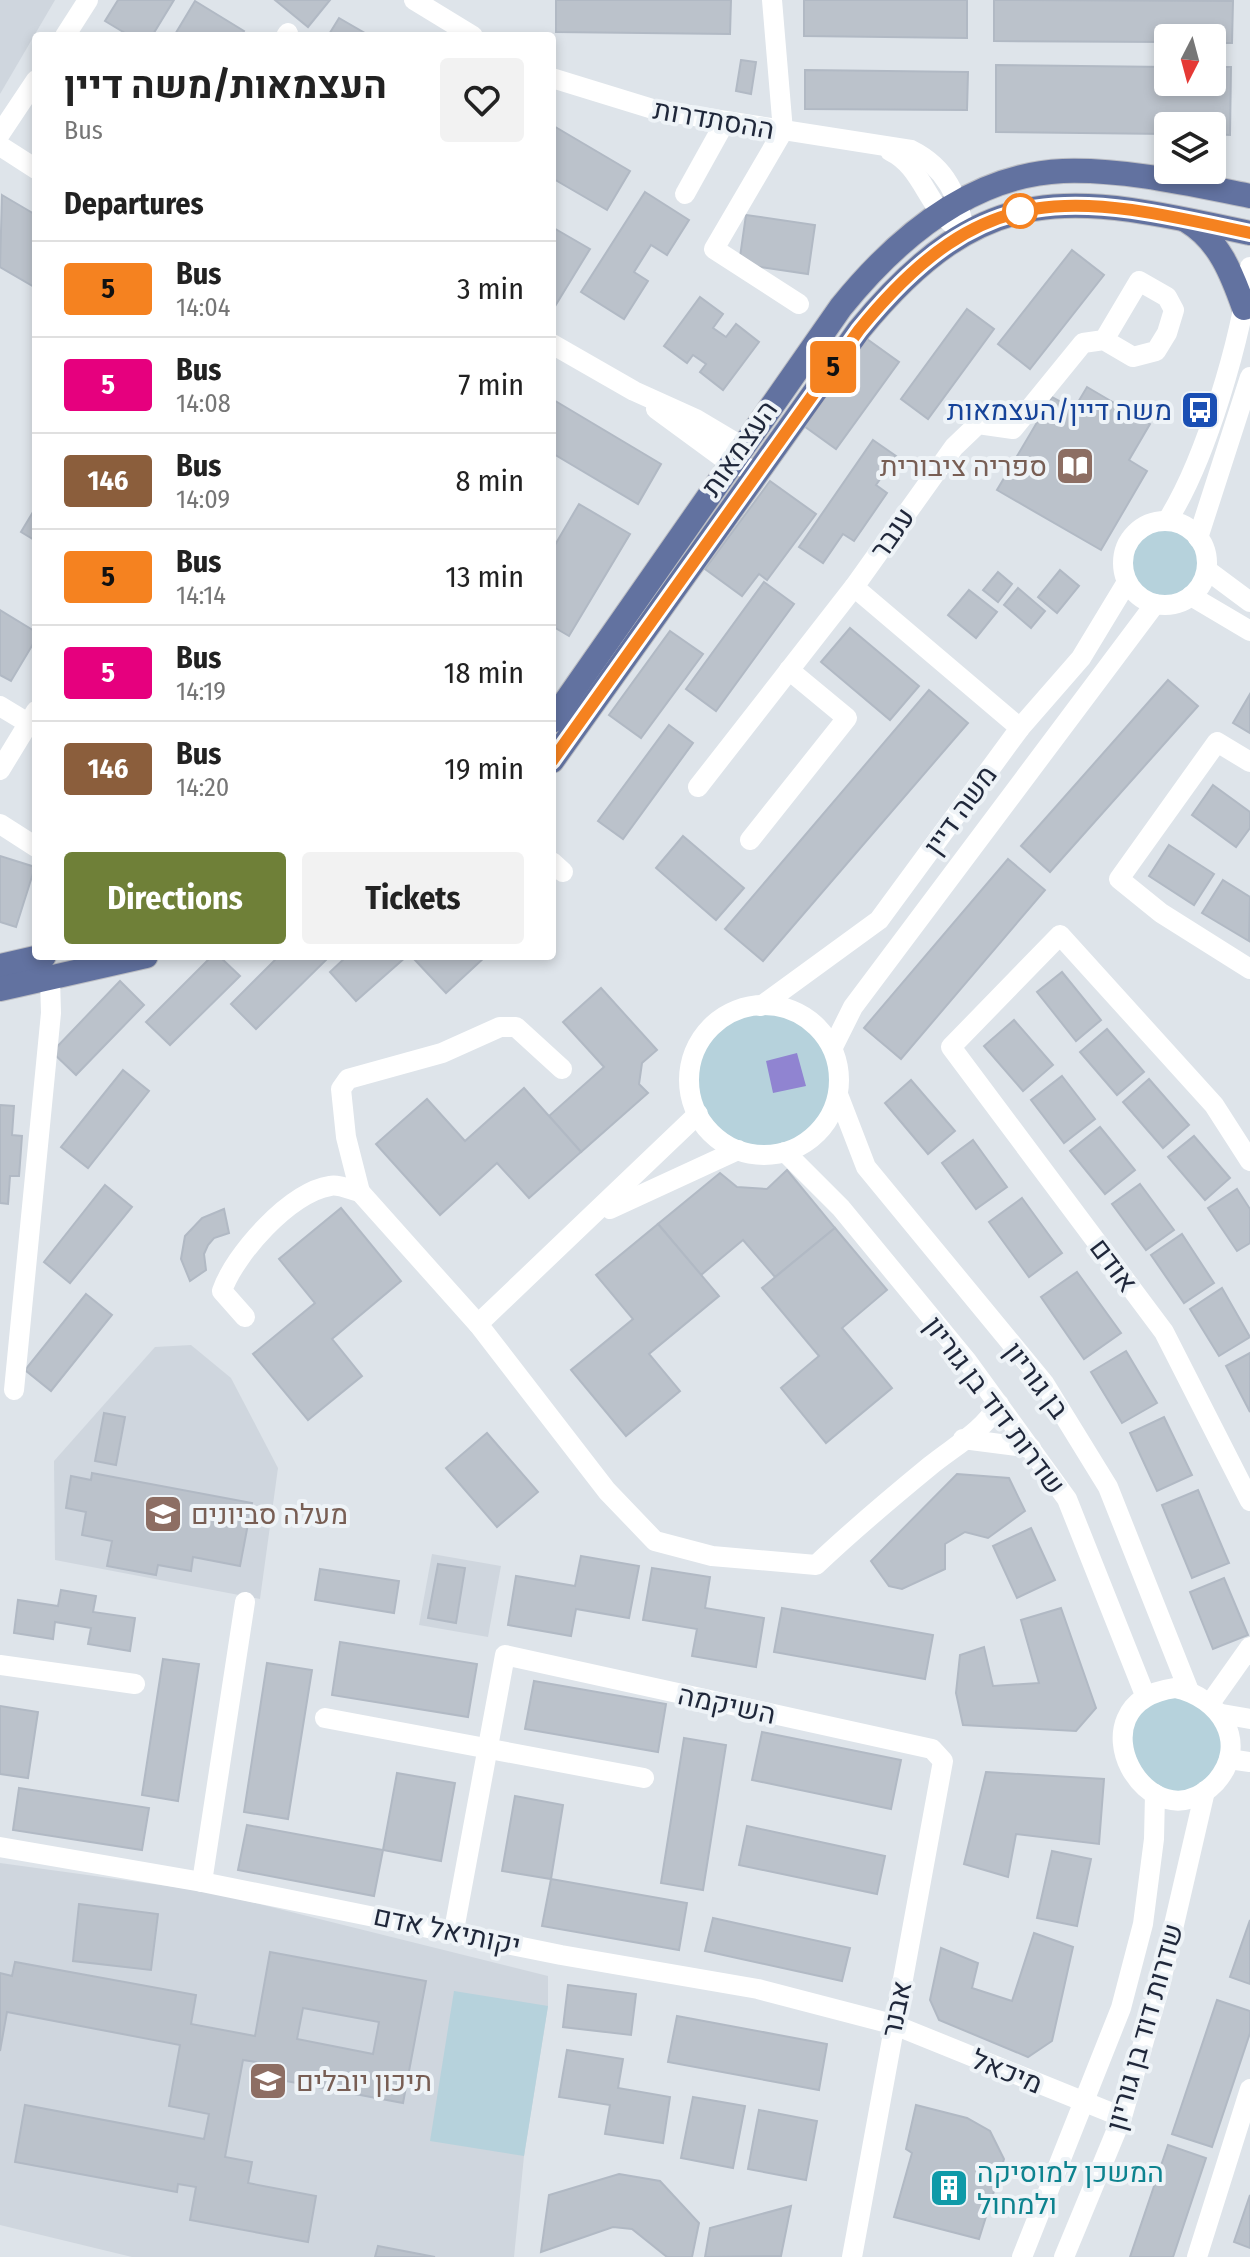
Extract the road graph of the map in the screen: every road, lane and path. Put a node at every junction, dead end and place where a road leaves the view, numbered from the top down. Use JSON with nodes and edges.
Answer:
{"nodes":[{"id":1,"x":88,"y":0,"type":"edge"},
{"id":2,"x":414,"y":0,"type":"edge"},
{"id":3,"x":772,"y":0,"type":"edge"},
{"id":4,"x":68,"y":32,"type":"edge"},
{"id":5,"x":466,"y":32,"type":"edge"},
{"id":6,"x":556,"y":79,"type":"edge"},
{"id":7,"x":32,"y":86,"type":"edge"},
{"id":8,"x":725,"y":122,"type":"junction"},
{"id":9,"x":783,"y":131,"type":"junction"},
{"id":10,"x":0,"y":134,"type":"edge"},
{"id":11,"x":0,"y":146,"type":"edge"},
{"id":12,"x":32,"y":166,"type":"edge"},
{"id":13,"x":685,"y":194,"type":"dead end"},
{"id":14,"x":1250,"y":196,"type":"edge"},
{"id":15,"x":949,"y":208,"type":"junction"},
{"id":16,"x":1185,"y":219,"type":"junction"},
{"id":17,"x":1250,"y":233,"type":"edge"},
{"id":18,"x":965,"y":234,"type":"junction"},
{"id":19,"x":1250,"y":267,"type":"edge"},
{"id":20,"x":799,"y":304,"type":"dead end"},
{"id":21,"x":1244,"y":308,"type":"junction"},
{"id":22,"x":1104,"y":340,"type":"dead end"},
{"id":23,"x":556,"y":346,"type":"edge"},
{"id":24,"x":1250,"y":377,"type":"edge"},
{"id":25,"x":737,"y":456,"type":"junction"},
{"id":26,"x":760,"y":471,"type":"junction"},
{"id":27,"x":1167,"y":521,"type":"junction"},
{"id":28,"x":1198,"y":538,"type":"junction"},
{"id":29,"x":1207,"y":570,"type":"junction"},
{"id":30,"x":1127,"y":582,"type":"junction"},
{"id":31,"x":854,"y":587,"type":"junction"},
{"id":32,"x":1191,"y":596,"type":"junction"},
{"id":33,"x":1250,"y":602,"type":"edge"},
{"id":34,"x":1155,"y":604,"type":"junction"},
{"id":35,"x":1250,"y":631,"type":"edge"},
{"id":36,"x":789,"y":670,"type":"junction"},
{"id":37,"x":0,"y":706,"type":"edge"},
{"id":38,"x":556,"y":715,"type":"edge"},
{"id":39,"x":32,"y":717,"type":"edge"},
{"id":40,"x":1020,"y":728,"type":"junction"},
{"id":41,"x":556,"y":755,"type":"edge"},
{"id":42,"x":1250,"y":762,"type":"edge"},
{"id":43,"x":0,"y":770,"type":"edge"},
{"id":44,"x":698,"y":787,"type":"dead end"},
{"id":45,"x":0,"y":824,"type":"edge"},
{"id":46,"x":750,"y":840,"type":"dead end"},
{"id":47,"x":32,"y":844,"type":"edge"},
{"id":48,"x":110,"y":960,"type":"edge"},
{"id":49,"x":0,"y":966,"type":"edge"},
{"id":50,"x":47,"y":967,"type":"edge"},
{"id":51,"x":1250,"y":969,"type":"edge"},
{"id":52,"x":0,"y":989,"type":"edge"},
{"id":53,"x":761,"y":1006,"type":"junction"},
{"id":54,"x":833,"y":1047,"type":"junction"},
{"id":55,"x":562,"y":1069,"type":"dead end"},
{"id":56,"x":839,"y":1097,"type":"junction"},
{"id":57,"x":698,"y":1114,"type":"junction"},
{"id":58,"x":738,"y":1150,"type":"junction"},
{"id":59,"x":785,"y":1152,"type":"junction"},
{"id":60,"x":1250,"y":1161,"type":"edge"},
{"id":61,"x":360,"y":1192,"type":"junction"},
{"id":62,"x":592,"y":1218,"type":"junction"},
{"id":63,"x":245,"y":1317,"type":"dead end"},
{"id":64,"x":478,"y":1324,"type":"junction"},
{"id":65,"x":14,"y":1390,"type":"dead end"},
{"id":66,"x":999,"y":1404,"type":"junction"},
{"id":67,"x":963,"y":1439,"type":"junction"},
{"id":68,"x":1031,"y":1448,"type":"junction"},
{"id":69,"x":1250,"y":1501,"type":"edge"},
{"id":70,"x":245,"y":1602,"type":"dead end"},
{"id":71,"x":1250,"y":1647,"type":"edge"},
{"id":72,"x":0,"y":1665,"type":"edge"},
{"id":73,"x":135,"y":1684,"type":"dead end"},
{"id":74,"x":1189,"y":1691,"type":"junction"},
{"id":75,"x":1145,"y":1695,"type":"junction"},
{"id":76,"x":1216,"y":1708,"type":"junction"},
{"id":77,"x":325,"y":1718,"type":"dead end"},
{"id":78,"x":1250,"y":1719,"type":"edge"},
{"id":79,"x":486,"y":1748,"type":"junction"},
{"id":80,"x":1240,"y":1760,"type":"edge"},
{"id":81,"x":943,"y":1761,"type":"joint"},
{"id":82,"x":644,"y":1778,"type":"dead end"},
{"id":83,"x":1205,"y":1791,"type":"junction"},
{"id":84,"x":1155,"y":1794,"type":"junction"},
{"id":85,"x":0,"y":1847,"type":"edge"},
{"id":86,"x":202,"y":1882,"type":"junction"},
{"id":87,"x":454,"y":1930,"type":"junction"},
{"id":88,"x":892,"y":2024,"type":"junction"},
{"id":89,"x":1250,"y":2089,"type":"edge"},
{"id":90,"x":1083,"y":2102,"type":"junction"},
{"id":91,"x":1122,"y":2117,"type":"junction"},
{"id":92,"x":852,"y":2257,"type":"edge"},
{"id":93,"x":1022,"y":2257,"type":"edge"},
{"id":94,"x":1064,"y":2257,"type":"edge"},
{"id":95,"x":1197,"y":2257,"type":"edge"}],
"edges":[{"from":1,"to":4,"type":"street"},
{"from":2,"to":5,"type":"street"},
{"from":3,"to":9,"type":"street"},
{"from":6,"to":8,"type":"street","name":"ההסתדרות"},
{"from":7,"to":10,"type":"street"},
{"from":8,"to":9,"type":"street","name":"ההסתדרות"},
{"from":8,"to":13,"type":"street"},
{"from":9,"to":15,"type":"street","name":"ההסתדרות"},
{"from":9,"to":20,"type":"street"},
{"from":11,"to":12,"type":"street"},
{"from":14,"to":15,"type":"main road","name":"העצמאות"},
{"from":15,"to":18,"type":"street","name":"ההסתדרות"},
{"from":15,"to":25,"type":"main road","name":"העצמאות"},
{"from":16,"to":17,"type":"main road","name":"העצמאות"},
{"from":16,"to":18,"type":"main road","name":"העצמאות"},
{"from":16,"to":21,"type":"main road"},
{"from":18,"to":26,"type":"main road","name":"העצמאות"},
{"from":19,"to":21,"type":"street"},
{"from":21,"to":27,"type":"street"},
{"from":22,"to":31,"type":"street","name":"ענבר"},
{"from":23,"to":25,"type":"street"},
{"from":24,"to":28,"type":"street"},
{"from":25,"to":26,"type":"street"},
{"from":25,"to":38,"type":"main road","name":"העצמאות"},
{"from":26,"to":41,"type":"main road","name":"העצמאות"},
{"from":27,"to":28,"type":"street"},
{"from":27,"to":30,"type":"street"},
{"from":28,"to":29,"type":"street"},
{"from":29,"to":32,"type":"street"},
{"from":29,"to":33,"type":"street"},
{"from":30,"to":34,"type":"street"},
{"from":30,"to":40,"type":"street","name":"משה דיין"},
{"from":31,"to":36,"type":"street","name":"ענבר"},
{"from":31,"to":40,"type":"street","name":"ענבר"},
{"from":32,"to":34,"type":"street"},
{"from":32,"to":35,"type":"street"},
{"from":34,"to":54,"type":"street","name":"משה דיין"},
{"from":36,"to":44,"type":"street","name":"ענבר"},
{"from":36,"to":46,"type":"street"},
{"from":37,"to":39,"type":"street"},
{"from":39,"to":43,"type":"street"},
{"from":40,"to":53,"type":"street","name":"משה דיין"},
{"from":42,"to":51,"type":"street"},
{"from":45,"to":47,"type":"street"},
{"from":48,"to":50,"type":"main road"},
{"from":49,"to":50,"type":"main road"},
{"from":50,"to":52,"type":"main road"},
{"from":50,"to":65,"type":"street"},
{"from":53,"to":54,"type":"street"},
{"from":53,"to":57,"type":"street"},
{"from":54,"to":56,"type":"street"},
{"from":55,"to":61,"type":"street"},
{"from":56,"to":59,"type":"street"},
{"from":56,"to":74,"type":"street","name":"בן גוריון"},
{"from":57,"to":58,"type":"street"},
{"from":57,"to":62,"type":"street"},
{"from":58,"to":59,"type":"street"},
{"from":58,"to":62,"type":"street"},
{"from":59,"to":66,"type":"street","name":"שדרות דוד בן גוריון"},
{"from":60,"to":69,"type":"street","name":"אודם"},
{"from":61,"to":63,"type":"street"},
{"from":61,"to":64,"type":"street"},
{"from":62,"to":64,"type":"street"},
{"from":64,"to":67,"type":"street"},
{"from":66,"to":67,"type":"street"},
{"from":66,"to":68,"type":"street","name":"שדרות דוד בן גוריון"},
{"from":67,"to":68,"type":"street"},
{"from":68,"to":75,"type":"street","name":"שדרות דוד בן גוריון"},
{"from":70,"to":86,"type":"street"},
{"from":71,"to":76,"type":"street"},
{"from":72,"to":73,"type":"street"},
{"from":74,"to":75,"type":"street"},
{"from":74,"to":76,"type":"street"},
{"from":75,"to":84,"type":"street"},
{"from":76,"to":78,"type":"street"},
{"from":76,"to":80,"type":"street"},
{"from":77,"to":79,"type":"street"},
{"from":79,"to":81,"type":"street","name":"השיקמה"},
{"from":79,"to":82,"type":"street"},
{"from":79,"to":87,"type":"street"},
{"from":80,"to":83,"type":"street"},
{"from":81,"to":88,"type":"street","name":"אבנר"},
{"from":83,"to":84,"type":"street"},
{"from":83,"to":91,"type":"street","name":"שדרות דוד בן גוריון"},
{"from":84,"to":90,"type":"street"},
{"from":85,"to":86,"type":"street","name":"יקותיאל אדם"},
{"from":86,"to":87,"type":"street","name":"יקותיאל אדם"},
{"from":87,"to":88,"type":"street","name":"יקותיאל אדם"},
{"from":88,"to":90,"type":"street","name":"מיכאל"},
{"from":88,"to":92,"type":"street","name":"אבנר"},
{"from":89,"to":95,"type":"street"},
{"from":90,"to":91,"type":"street","name":"מיכאל"},
{"from":90,"to":93,"type":"street"},
{"from":91,"to":94,"type":"street","name":"שדרות דוד בן גוריון"}]}
